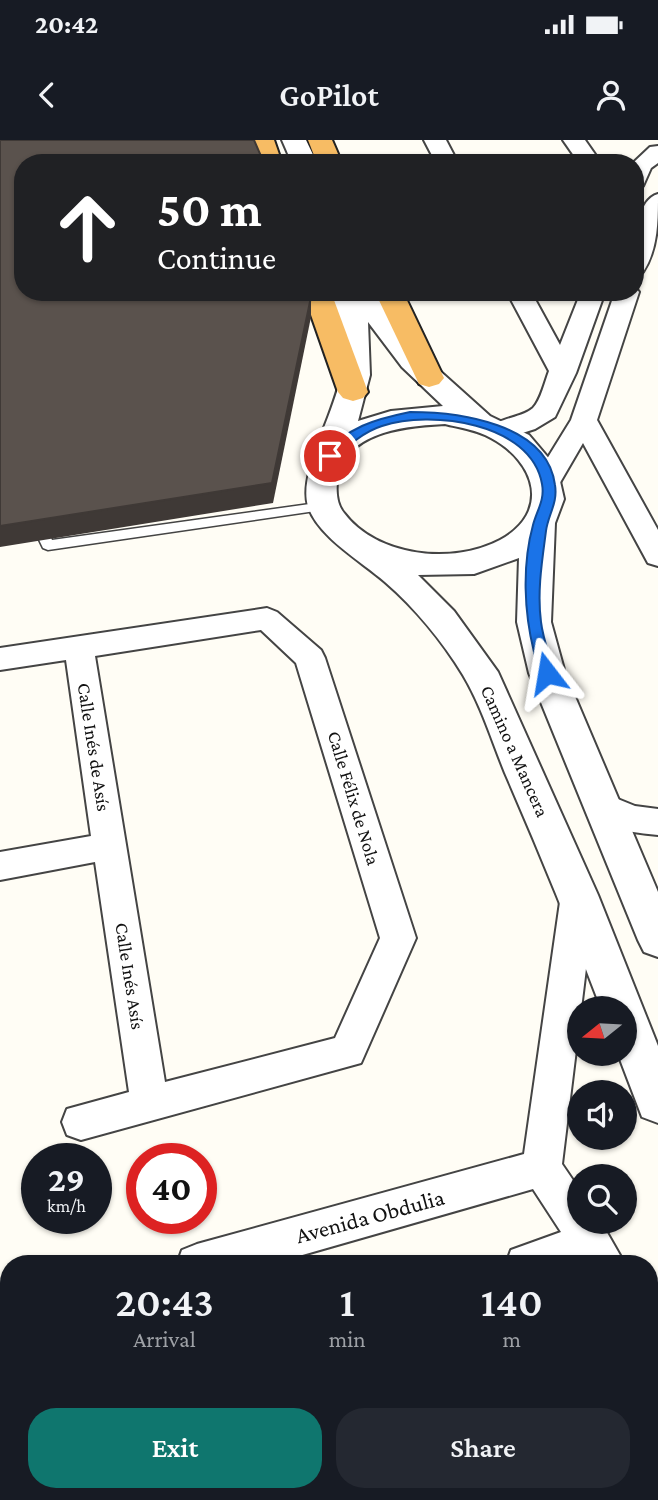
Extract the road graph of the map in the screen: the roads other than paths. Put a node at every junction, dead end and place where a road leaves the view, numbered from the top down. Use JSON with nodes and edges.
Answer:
{"nodes":[{"id":1,"x":658,"y":152,"type":"edge"},
{"id":2,"x":644,"y":163,"type":"edge"},
{"id":3,"x":658,"y":201,"type":"edge"},
{"id":4,"x":644,"y":228,"type":"edge"},
{"id":5,"x":644,"y":244,"type":"edge"},
{"id":6,"x":658,"y":264,"type":"edge"},
{"id":7,"x":329,"y":301,"type":"edge"},
{"id":8,"x":372,"y":301,"type":"edge"},
{"id":9,"x":394,"y":301,"type":"edge"},
{"id":10,"x":524,"y":301,"type":"edge"},
{"id":11,"x":590,"y":301,"type":"edge"},
{"id":12,"x":624,"y":301,"type":"edge"},
{"id":13,"x":563,"y":373,"type":"junction"},
{"id":14,"x":429,"y":378,"type":"junction"},
{"id":15,"x":584,"y":421,"type":"junction"},
{"id":16,"x":490,"y":426,"type":"junction"},
{"id":17,"x":330,"y":456,"type":"junction"},
{"id":18,"x":548,"y":480,"type":"junction"},
{"id":19,"x":324,"y":506,"type":"junction"},
{"id":20,"x":46,"y":509,"type":"edge"},
{"id":21,"x":540,"y":524,"type":"junction"},
{"id":22,"x":347,"y":536,"type":"junction"},
{"id":23,"x":658,"y":555,"type":"edge"},
{"id":24,"x":79,"y":647,"type":"junction"},
{"id":25,"x":0,"y":659,"type":"edge"},
{"id":26,"x":603,"y":806,"type":"junction"},
{"id":27,"x":658,"y":822,"type":"edge"},
{"id":28,"x":110,"y":846,"type":"junction"},
{"id":29,"x":0,"y":866,"type":"edge"},
{"id":30,"x":650,"y":892,"type":"edge"},
{"id":31,"x":578,"y":895,"type":"junction"},
{"id":32,"x":658,"y":940,"type":"edge"},
{"id":33,"x":617,"y":996,"type":"edge"},
{"id":34,"x":637,"y":1048,"type":"edge"},
{"id":35,"x":658,"y":1103,"type":"edge"},
{"id":36,"x":150,"y":1105,"type":"junction"},
{"id":37,"x":81,"y":1122,"type":"dead end"},
{"id":38,"x":542,"y":1168,"type":"junction"},
{"id":39,"x":598,"y":1253,"type":"edge"},
{"id":40,"x":229,"y":1255,"type":"edge"}],
"edges":[{"from":1,"to":2,"type":"street"},
{"from":3,"to":4,"type":"street"},
{"from":5,"to":6,"type":"street"},
{"from":7,"to":17,"type":"street"},
{"from":8,"to":14,"type":"street"},
{"from":9,"to":14,"type":"highway"},
{"from":10,"to":13,"type":"street"},
{"from":11,"to":13,"type":"street"},
{"from":12,"to":15,"type":"street"},
{"from":13,"to":16,"type":"street"},
{"from":14,"to":16,"type":"street"},
{"from":15,"to":18,"type":"street"},
{"from":15,"to":23,"type":"street"},
{"from":16,"to":17,"type":"street"},
{"from":16,"to":18,"type":"street"},
{"from":17,"to":19,"type":"street"},
{"from":18,"to":21,"type":"street"},
{"from":19,"to":20,"type":"lane"},
{"from":19,"to":22,"type":"street"},
{"from":21,"to":22,"type":"street"},
{"from":21,"to":26,"type":"street"},
{"from":22,"to":31,"type":"street","name":"Camino a Mancera"},
{"from":24,"to":25,"type":"street","name":"Calle Félix de Nola"},
{"from":24,"to":28,"type":"street","name":"Calle Inés de Asís"},
{"from":24,"to":36,"type":"street","name":"Calle Félix de Nola"},
{"from":26,"to":27,"type":"street"},
{"from":26,"to":30,"type":"street"},
{"from":28,"to":29,"type":"street"},
{"from":28,"to":36,"type":"street","name":"Calle Inés Asís"},
{"from":30,"to":32,"type":"street"},
{"from":31,"to":33,"type":"street","name":"Camino a Mancera"},
{"from":31,"to":38,"type":"street"},
{"from":34,"to":35,"type":"street"},
{"from":36,"to":37,"type":"street"},
{"from":38,"to":39,"type":"street"},
{"from":38,"to":40,"type":"street","name":"Avenida Obdulia"}]}
